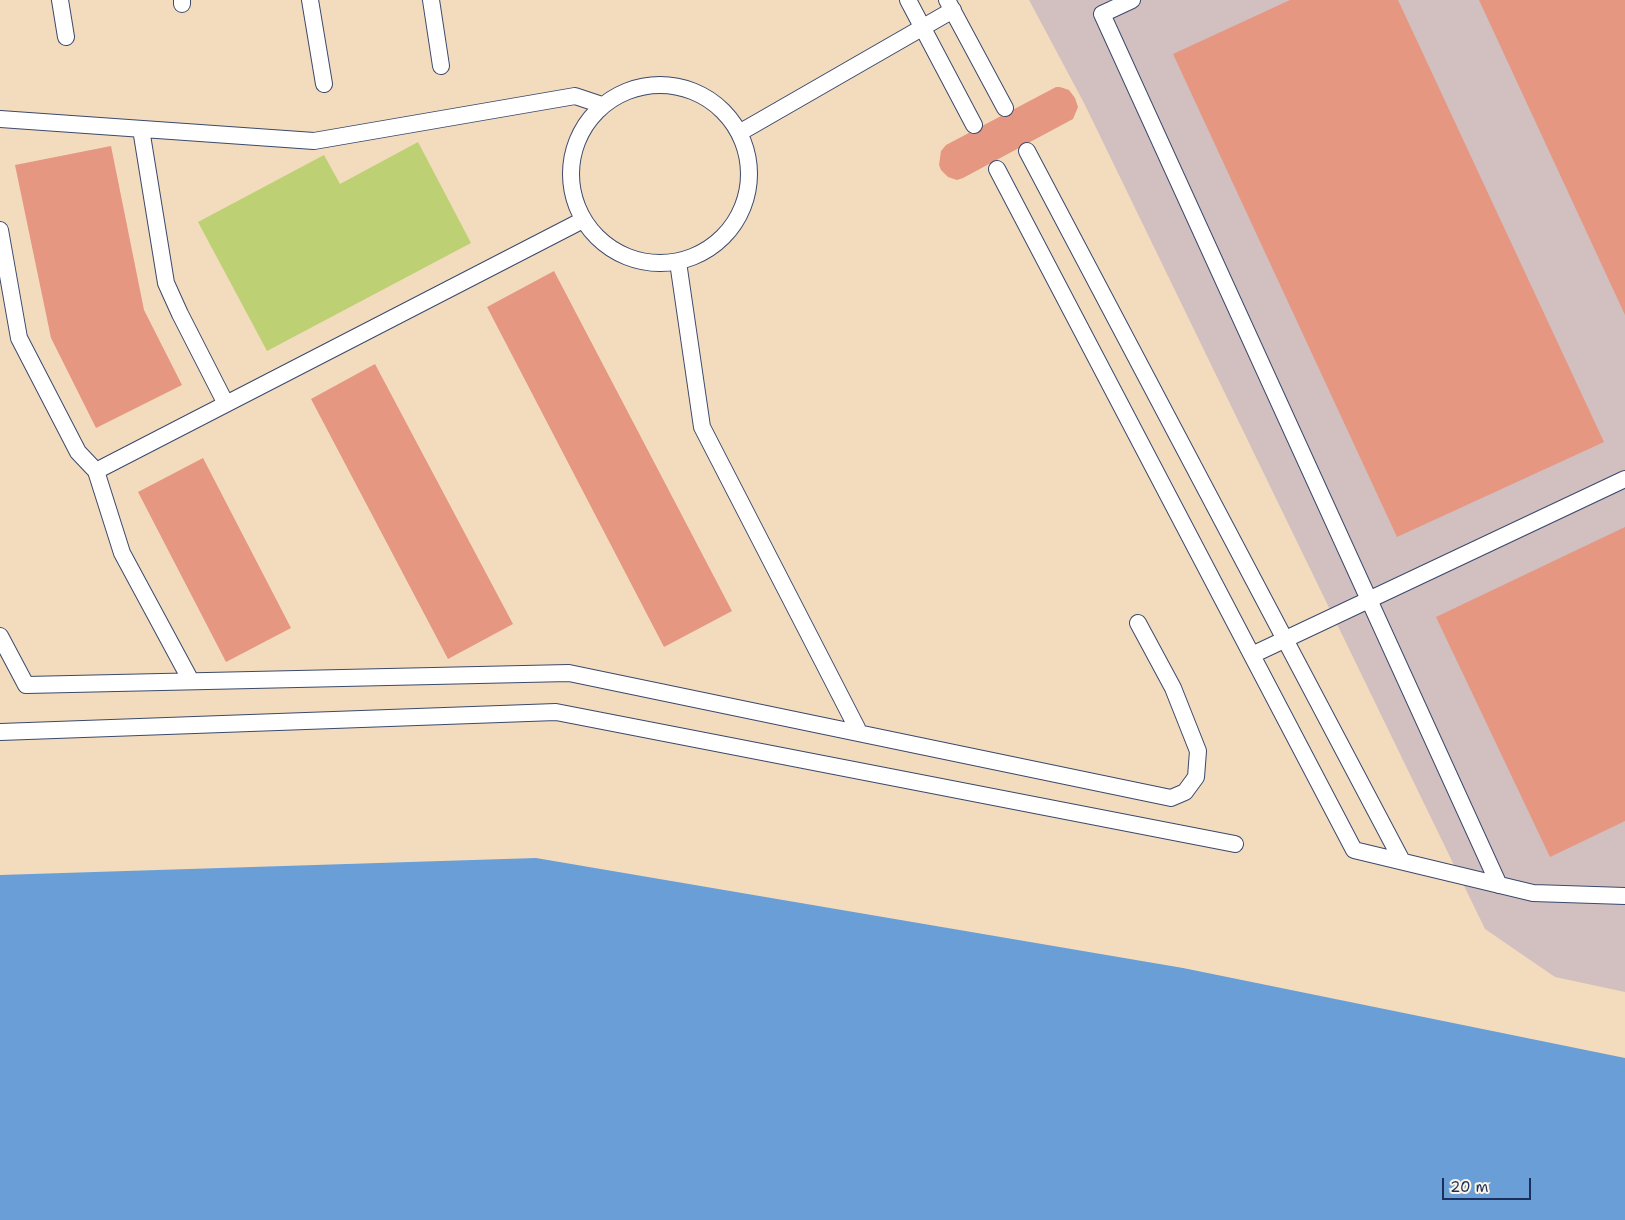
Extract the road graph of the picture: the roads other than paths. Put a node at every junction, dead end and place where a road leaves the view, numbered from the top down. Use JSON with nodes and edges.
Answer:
{"nodes":[{"id":1,"x":60,"y":0,"type":"edge"},
{"id":2,"x":310,"y":0,"type":"edge"},
{"id":3,"x":431,"y":0,"type":"edge"},
{"id":4,"x":908,"y":0,"type":"edge"},
{"id":5,"x":1132,"y":0,"type":"edge"},
{"id":6,"x":950,"y":5,"type":"edge"},
{"id":7,"x":922,"y":27,"type":"junction"},
{"id":8,"x":66,"y":36,"type":"dead end"},
{"id":9,"x":441,"y":66,"type":"dead end"},
{"id":10,"x":324,"y":84,"type":"dead end"},
{"id":11,"x":602,"y":105,"type":"junction"},
{"id":12,"x":1005,"y":108,"type":"dead end"},
{"id":13,"x":0,"y":119,"type":"edge"},
{"id":14,"x":974,"y":125,"type":"dead end"},
{"id":15,"x":141,"y":129,"type":"junction"},
{"id":16,"x":739,"y":133,"type":"junction"},
{"id":17,"x":1027,"y":150,"type":"dead end"},
{"id":18,"x":997,"y":169,"type":"dead end"},
{"id":19,"x":583,"y":220,"type":"junction"},
{"id":20,"x":0,"y":230,"type":"edge"},
{"id":21,"x":678,"y":262,"type":"junction"},
{"id":22,"x":226,"y":404,"type":"junction"},
{"id":23,"x":96,"y":471,"type":"junction"},
{"id":24,"x":1625,"y":479,"type":"edge"},
{"id":25,"x":1369,"y":600,"type":"junction"},
{"id":26,"x":1138,"y":623,"type":"dead end"},
{"id":27,"x":0,"y":636,"type":"edge"},
{"id":28,"x":1285,"y":640,"type":"junction"},
{"id":29,"x":1252,"y":655,"type":"junction"},
{"id":30,"x":191,"y":681,"type":"junction"},
{"id":31,"x":857,"y":728,"type":"dead end"},
{"id":32,"x":0,"y":732,"type":"edge"},
{"id":33,"x":1235,"y":844,"type":"dead end"},
{"id":34,"x":1402,"y":861,"type":"junction"},
{"id":35,"x":1499,"y":885,"type":"junction"},
{"id":36,"x":1625,"y":896,"type":"edge"}],
"edges":[{"from":1,"to":8,"type":"lane"},
{"from":2,"to":10,"type":"lane"},
{"from":3,"to":9,"type":"lane"},
{"from":4,"to":7,"type":"lane"},
{"from":5,"to":25,"type":"lane"},
{"from":6,"to":7,"type":"lane"},
{"from":6,"to":12,"type":"lane"},
{"from":7,"to":14,"type":"lane"},
{"from":7,"to":16,"type":"lane"},
{"from":11,"to":15,"type":"lane"},
{"from":11,"to":16,"type":"lane"},
{"from":11,"to":19,"type":"lane"},
{"from":13,"to":15,"type":"lane"},
{"from":15,"to":22,"type":"lane"},
{"from":16,"to":21,"type":"lane"},
{"from":17,"to":28,"type":"lane"},
{"from":18,"to":29,"type":"lane"},
{"from":19,"to":21,"type":"lane"},
{"from":19,"to":22,"type":"lane"},
{"from":20,"to":23,"type":"lane"},
{"from":21,"to":31,"type":"lane"},
{"from":22,"to":23,"type":"lane"},
{"from":23,"to":30,"type":"lane"},
{"from":24,"to":25,"type":"lane"},
{"from":25,"to":28,"type":"lane"},
{"from":25,"to":35,"type":"lane"},
{"from":26,"to":30,"type":"lane"},
{"from":27,"to":30,"type":"lane"},
{"from":28,"to":29,"type":"lane"},
{"from":28,"to":34,"type":"lane"},
{"from":29,"to":34,"type":"lane"},
{"from":32,"to":33,"type":"lane"},
{"from":34,"to":35,"type":"lane"},
{"from":35,"to":36,"type":"lane"}]}
